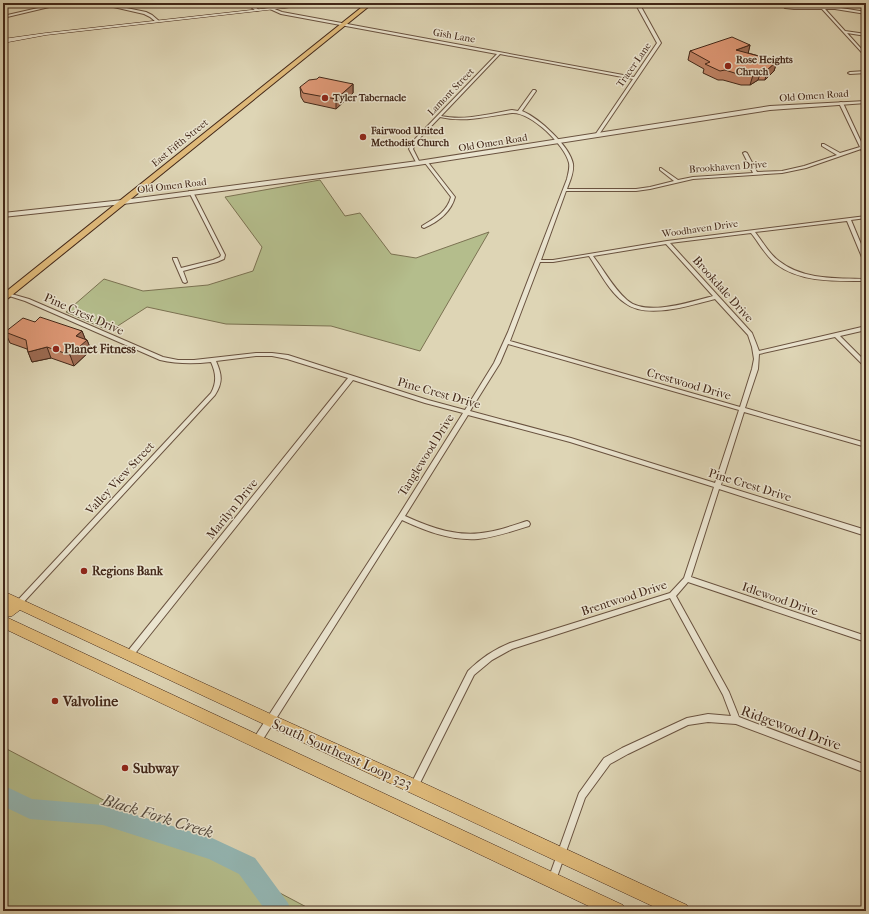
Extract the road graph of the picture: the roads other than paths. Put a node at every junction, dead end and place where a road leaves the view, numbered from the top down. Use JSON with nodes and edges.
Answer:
{"nodes":[{"id":1,"x":64,"y":3,"type":"edge"},
{"id":2,"x":98,"y":3,"type":"edge"},
{"id":3,"x":241,"y":3,"type":"edge"},
{"id":4,"x":327,"y":3,"type":"edge"},
{"id":5,"x":370,"y":3,"type":"edge"},
{"id":6,"x":637,"y":3,"type":"edge"},
{"id":7,"x":786,"y":7,"type":"dead end"},
{"id":8,"x":822,"y":7,"type":"junction"},
{"id":9,"x":272,"y":9,"type":"junction"},
{"id":10,"x":257,"y":10,"type":"junction"},
{"id":11,"x":866,"y":13,"type":"edge"},
{"id":12,"x":3,"y":17,"type":"edge"},
{"id":13,"x":156,"y":21,"type":"junction"},
{"id":14,"x":344,"y":24,"type":"junction"},
{"id":15,"x":845,"y":32,"type":"junction"},
{"id":16,"x":866,"y":35,"type":"edge"},
{"id":17,"x":3,"y":41,"type":"edge"},
{"id":18,"x":499,"y":53,"type":"junction"},
{"id":19,"x":866,"y":56,"type":"edge"},
{"id":20,"x":866,"y":72,"type":"edge"},
{"id":21,"x":850,"y":73,"type":"dead end"},
{"id":22,"x":635,"y":78,"type":"junction"},
{"id":23,"x":534,"y":91,"type":"dead end"},
{"id":24,"x":866,"y":102,"type":"edge"},
{"id":25,"x":841,"y":103,"type":"junction"},
{"id":26,"x":520,"y":111,"type":"junction"},
{"id":27,"x":438,"y":116,"type":"junction"},
{"id":28,"x":597,"y":135,"type":"junction"},
{"id":29,"x":558,"y":142,"type":"junction"},
{"id":30,"x":823,"y":145,"type":"dead end"},
{"id":31,"x":864,"y":146,"type":"edge"},
{"id":32,"x":745,"y":154,"type":"dead end"},
{"id":33,"x":840,"y":155,"type":"junction"},
{"id":34,"x":866,"y":156,"type":"edge"},
{"id":35,"x":426,"y":162,"type":"junction"},
{"id":36,"x":418,"y":164,"type":"junction"},
{"id":37,"x":661,"y":169,"type":"dead end"},
{"id":38,"x":756,"y":174,"type":"junction"},
{"id":39,"x":677,"y":182,"type":"junction"},
{"id":40,"x":565,"y":190,"type":"junction"},
{"id":41,"x":191,"y":192,"type":"junction"},
{"id":42,"x":123,"y":202,"type":"junction"},
{"id":43,"x":3,"y":215,"type":"edge"},
{"id":44,"x":866,"y":217,"type":"edge"},
{"id":45,"x":848,"y":220,"type":"junction"},
{"id":46,"x":424,"y":227,"type":"dead end"},
{"id":47,"x":752,"y":231,"type":"junction"},
{"id":48,"x":667,"y":242,"type":"junction"},
{"id":49,"x":864,"y":251,"type":"edge"},
{"id":50,"x":590,"y":255,"type":"junction"},
{"id":51,"x":175,"y":259,"type":"dead end"},
{"id":52,"x":538,"y":261,"type":"junction"},
{"id":53,"x":866,"y":262,"type":"edge"},
{"id":54,"x":180,"y":270,"type":"junction"},
{"id":55,"x":866,"y":280,"type":"edge"},
{"id":56,"x":185,"y":282,"type":"dead end"},
{"id":57,"x":6,"y":296,"type":"edge"},
{"id":58,"x":716,"y":297,"type":"junction"},
{"id":59,"x":866,"y":328,"type":"edge"},
{"id":60,"x":836,"y":335,"type":"junction"},
{"id":61,"x":507,"y":342,"type":"junction"},
{"id":62,"x":756,"y":354,"type":"junction"},
{"id":63,"x":213,"y":361,"type":"junction"},
{"id":64,"x":866,"y":365,"type":"edge"},
{"id":65,"x":352,"y":378,"type":"junction"},
{"id":66,"x":741,"y":410,"type":"junction"},
{"id":67,"x":465,"y":413,"type":"junction"},
{"id":68,"x":866,"y":445,"type":"edge"},
{"id":69,"x":717,"y":486,"type":"junction"},
{"id":70,"x":401,"y":517,"type":"junction"},
{"id":71,"x":527,"y":524,"type":"dead end"},
{"id":72,"x":866,"y":533,"type":"edge"},
{"id":73,"x":687,"y":579,"type":"junction"},
{"id":74,"x":672,"y":595,"type":"junction"},
{"id":75,"x":3,"y":596,"type":"edge"},
{"id":76,"x":19,"y":603,"type":"junction"},
{"id":77,"x":3,"y":612,"type":"edge"},
{"id":78,"x":3,"y":622,"type":"edge"},
{"id":79,"x":866,"y":639,"type":"edge"},
{"id":80,"x":130,"y":654,"type":"junction"},
{"id":81,"x":736,"y":720,"type":"junction"},
{"id":82,"x":270,"y":721,"type":"junction"},
{"id":83,"x":258,"y":741,"type":"junction"},
{"id":84,"x":866,"y":770,"type":"edge"},
{"id":85,"x":414,"y":786,"type":"junction"},
{"id":86,"x":560,"y":856,"type":"junction"},
{"id":87,"x":552,"y":880,"type":"junction"},
{"id":88,"x":617,"y":911,"type":"edge"},
{"id":89,"x":681,"y":911,"type":"edge"}],
"edges":[{"from":1,"to":12,"type":"street"},
{"from":2,"to":13,"type":"street"},
{"from":3,"to":10,"type":"street"},
{"from":4,"to":9,"type":"main road"},
{"from":5,"to":14,"type":"main road","name":"East Fifth Street"},
{"from":6,"to":22,"type":"street","name":"Tracer Lane"},
{"from":7,"to":8,"type":"street"},
{"from":8,"to":11,"type":"street"},
{"from":8,"to":15,"type":"street"},
{"from":9,"to":10,"type":"main road"},
{"from":9,"to":14,"type":"street","name":"Gish Lane"},
{"from":10,"to":13,"type":"main road"},
{"from":13,"to":17,"type":"main road"},
{"from":14,"to":18,"type":"street","name":"Gish Lane"},
{"from":14,"to":42,"type":"main road","name":"East Fifth Street"},
{"from":15,"to":16,"type":"street"},
{"from":15,"to":19,"type":"street"},
{"from":18,"to":22,"type":"street","name":"Gish Lane"},
{"from":18,"to":27,"type":"street","name":"Lamont Street"},
{"from":20,"to":21,"type":"street"},
{"from":22,"to":28,"type":"street","name":"Tracer Lane"},
{"from":23,"to":26,"type":"street"},
{"from":24,"to":25,"type":"street","name":"Old Omen Road"},
{"from":25,"to":28,"type":"street","name":"Old Omen Road"},
{"from":25,"to":31,"type":"street"},
{"from":26,"to":27,"type":"street"},
{"from":26,"to":29,"type":"street","name":"Tanglewood Drive"},
{"from":27,"to":36,"type":"street","name":"Lamont Street"},
{"from":28,"to":29,"type":"street","name":"Old Omen Road"},
{"from":29,"to":35,"type":"street","name":"Old Omen Road"},
{"from":29,"to":40,"type":"street","name":"Tanglewood Drive"},
{"from":30,"to":33,"type":"street"},
{"from":31,"to":33,"type":"street","name":"Brookhaven Drive"},
{"from":31,"to":34,"type":"street"},
{"from":32,"to":38,"type":"street"},
{"from":33,"to":38,"type":"street","name":"Brookhaven Drive"},
{"from":35,"to":36,"type":"street","name":"Old Omen Road"},
{"from":35,"to":46,"type":"street"},
{"from":36,"to":41,"type":"street","name":"Old Omen Road"},
{"from":37,"to":39,"type":"street"},
{"from":38,"to":39,"type":"street","name":"Brookhaven Drive"},
{"from":39,"to":40,"type":"street","name":"Brookhaven Drive"},
{"from":40,"to":52,"type":"street","name":"Tanglewood Drive"},
{"from":41,"to":42,"type":"street","name":"Old Omen Road"},
{"from":41,"to":54,"type":"street"},
{"from":42,"to":43,"type":"street","name":"Old Omen Road"},
{"from":42,"to":57,"type":"main road","name":"East Fifth Street"},
{"from":44,"to":45,"type":"street","name":"Woodhaven Drive"},
{"from":45,"to":47,"type":"street","name":"Woodhaven Drive"},
{"from":45,"to":49,"type":"street"},
{"from":47,"to":48,"type":"street","name":"Woodhaven Drive"},
{"from":47,"to":55,"type":"street"},
{"from":48,"to":50,"type":"street","name":"Woodhaven Drive"},
{"from":48,"to":58,"type":"street","name":"Brookdale Drive"},
{"from":49,"to":53,"type":"street"},
{"from":50,"to":52,"type":"street","name":"Woodhaven Drive"},
{"from":50,"to":58,"type":"street"},
{"from":51,"to":54,"type":"street"},
{"from":52,"to":61,"type":"street","name":"Tanglewood Drive"},
{"from":54,"to":56,"type":"street"},
{"from":57,"to":63,"type":"street","name":"Pine Crest Drive"},
{"from":58,"to":62,"type":"street","name":"Brookdale Drive"},
{"from":59,"to":60,"type":"street"},
{"from":60,"to":62,"type":"street"},
{"from":60,"to":64,"type":"street"},
{"from":61,"to":66,"type":"street","name":"Crestwood Drive"},
{"from":61,"to":67,"type":"street","name":"Tanglewood Drive"},
{"from":62,"to":66,"type":"street","name":"Brentwood Drive"},
{"from":63,"to":65,"type":"street","name":"Pine Crest Drive"},
{"from":63,"to":76,"type":"street","name":"Valley View Street"},
{"from":65,"to":67,"type":"street","name":"Pine Crest Drive"},
{"from":65,"to":80,"type":"street","name":"Marilyn Drive"},
{"from":66,"to":68,"type":"street","name":"Crestwood Drive"},
{"from":66,"to":69,"type":"street","name":"Brentwood Drive"},
{"from":67,"to":69,"type":"street","name":"Pine Crest Drive"},
{"from":67,"to":70,"type":"street","name":"Tanglewood Drive"},
{"from":69,"to":72,"type":"street","name":"Pine Crest Drive"},
{"from":69,"to":73,"type":"street","name":"Brentwood Drive"},
{"from":70,"to":71,"type":"street"},
{"from":70,"to":82,"type":"street","name":"Tanglewood Drive"},
{"from":73,"to":74,"type":"street","name":"Brentwood Drive"},
{"from":73,"to":79,"type":"street","name":"Idlewood Drive"},
{"from":74,"to":81,"type":"street"},
{"from":74,"to":85,"type":"street","name":"Brentwood Drive"},
{"from":75,"to":76,"type":"highway","name":"South Southeast Loop 323"},
{"from":76,"to":77,"type":"highway"},
{"from":76,"to":80,"type":"highway","name":"South Southeast Loop 323"},
{"from":78,"to":83,"type":"highway","name":"South Southeast Loop 323"},
{"from":80,"to":82,"type":"highway","name":"South Southeast Loop 323"},
{"from":81,"to":84,"type":"street","name":"Ridgewood Drive"},
{"from":81,"to":86,"type":"street","name":"Ridgewood Drive"},
{"from":82,"to":83,"type":"street","name":"Tanglewood Drive"},
{"from":82,"to":85,"type":"highway","name":"South Southeast Loop 323"},
{"from":83,"to":87,"type":"highway","name":"South Southeast Loop 323"},
{"from":85,"to":86,"type":"highway","name":"South Southeast Loop 323"},
{"from":86,"to":87,"type":"street","name":"Ridgewood Drive"},
{"from":86,"to":89,"type":"highway","name":"South Southeast Loop 323"},
{"from":87,"to":88,"type":"highway","name":"South Southeast Loop 323"}]}
